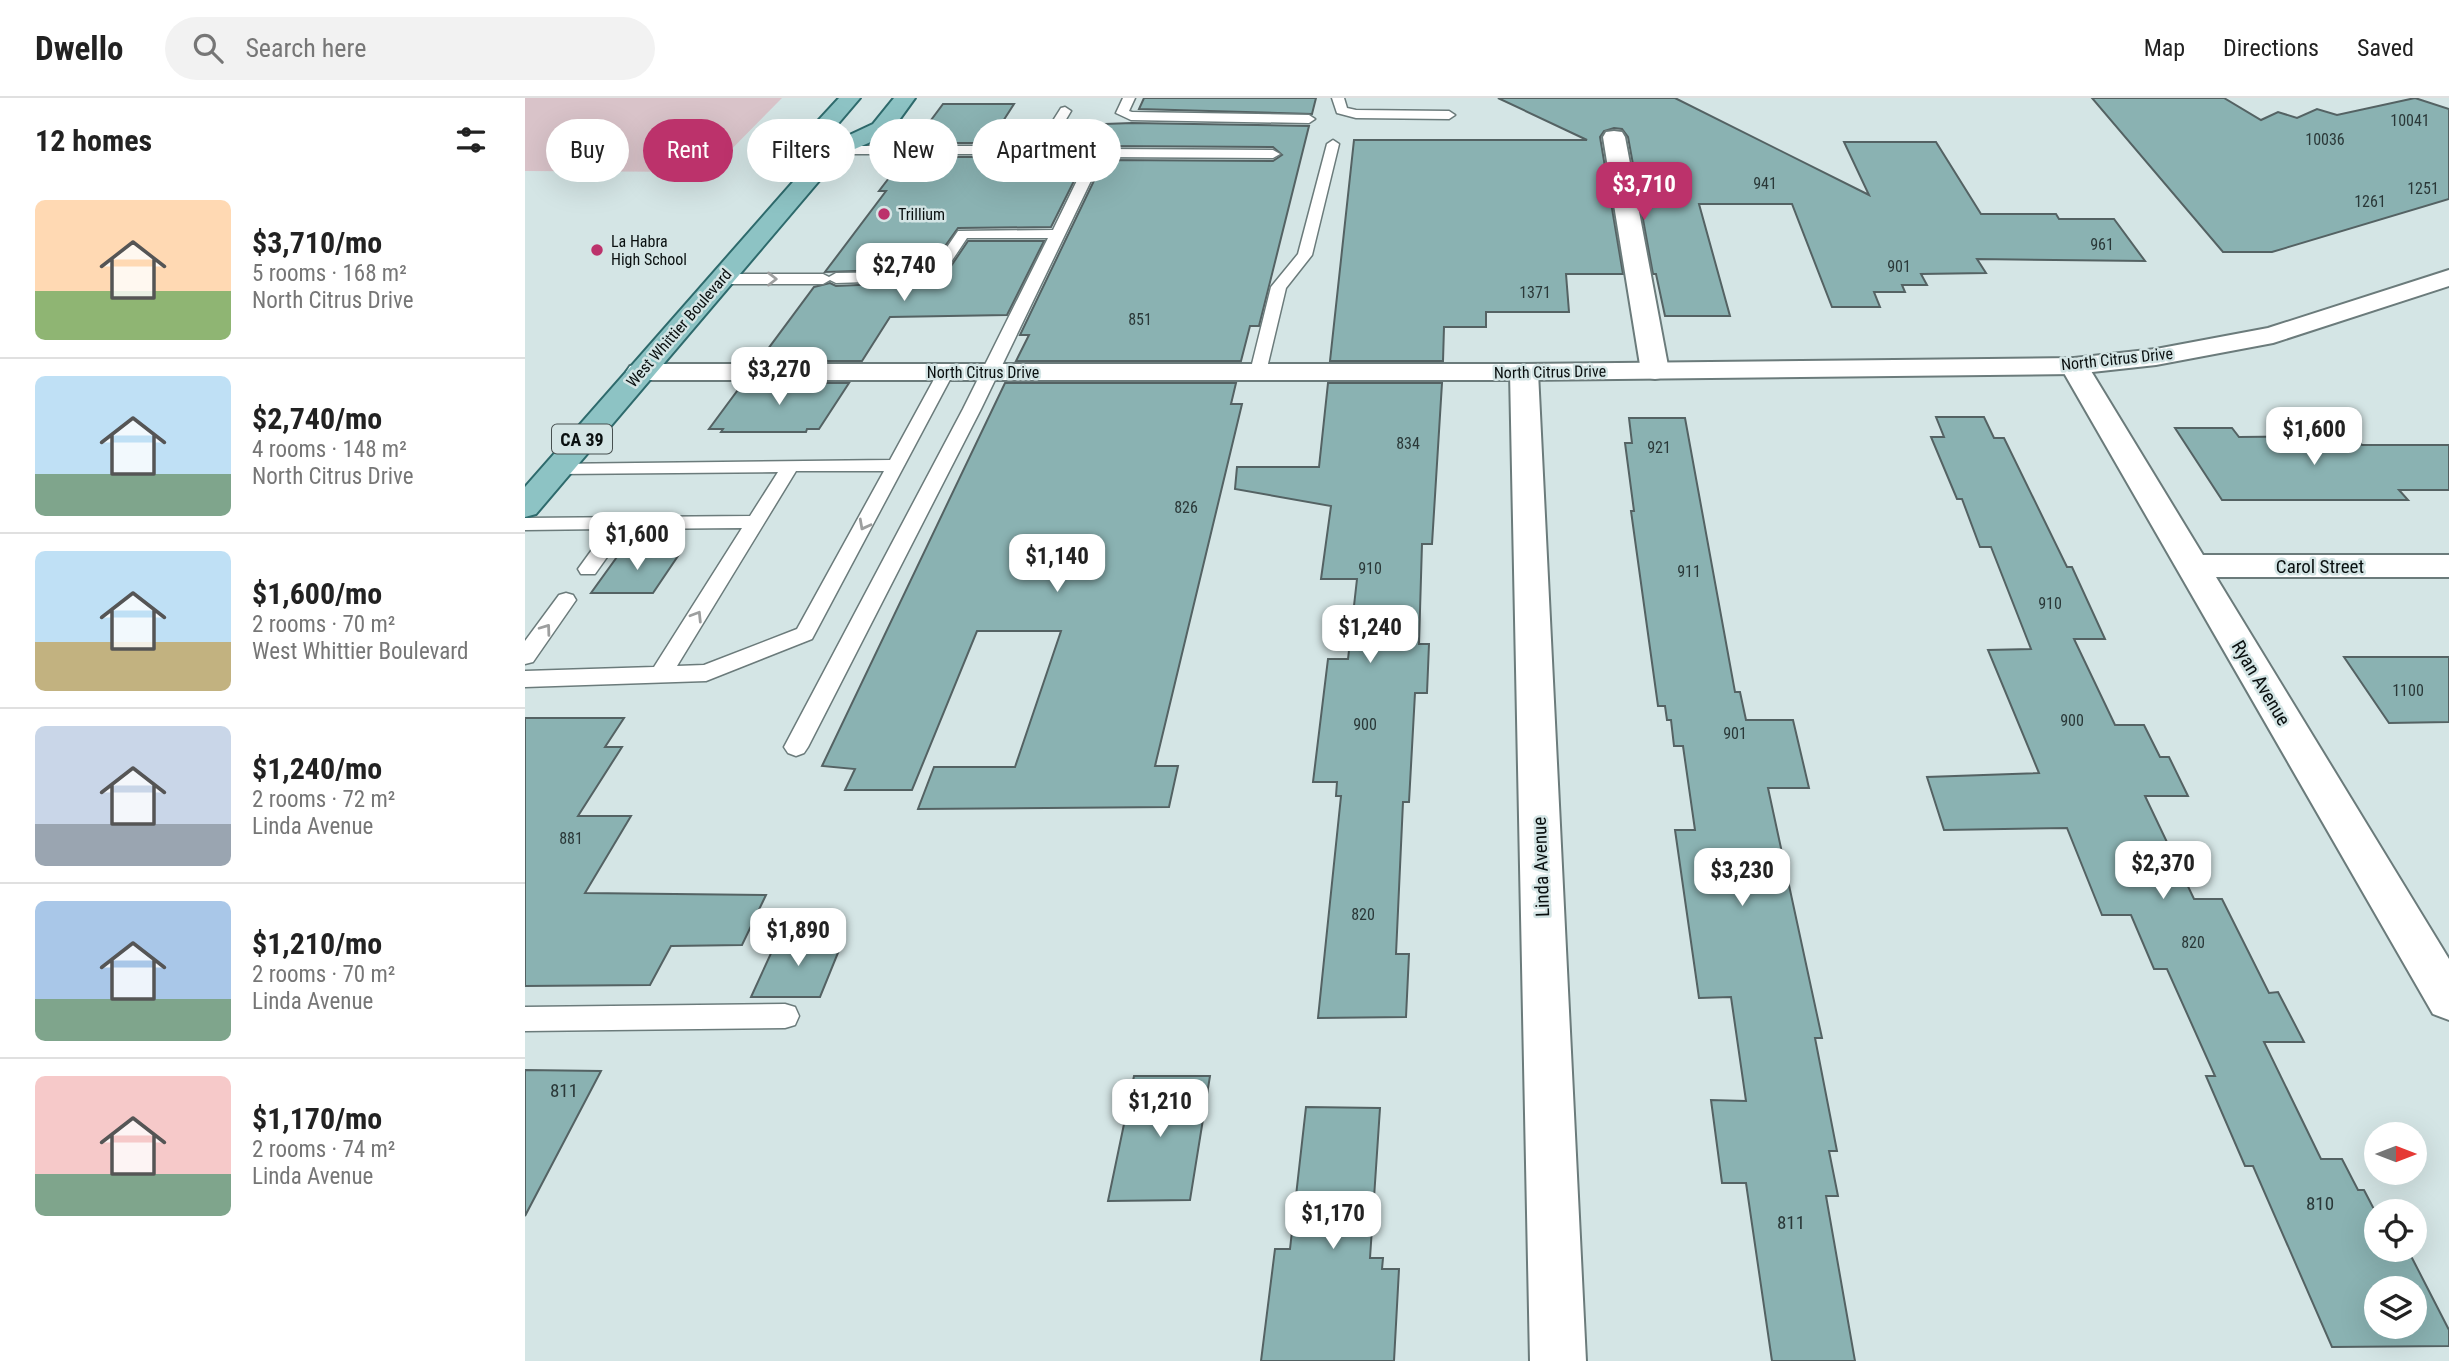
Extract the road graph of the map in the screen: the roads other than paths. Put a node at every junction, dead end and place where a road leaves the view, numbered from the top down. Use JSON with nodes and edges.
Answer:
{"nodes":[{"id":1,"x":851,"y":98,"type":"edge"},
{"id":2,"x":905,"y":98,"type":"edge"},
{"id":3,"x":1129,"y":98,"type":"edge"},
{"id":4,"x":1338,"y":98,"type":"edge"},
{"id":5,"x":1065,"y":111,"type":"dead end"},
{"id":6,"x":1449,"y":115,"type":"dead end"},
{"id":7,"x":831,"y":119,"type":"edge"},
{"id":8,"x":1309,"y":119,"type":"dead end"},
{"id":9,"x":1614,"y":137,"type":"dead end"},
{"id":10,"x":855,"y":140,"type":"edge"},
{"id":11,"x":1333,"y":144,"type":"dead end"},
{"id":12,"x":855,"y":149,"type":"edge"},
{"id":13,"x":1273,"y":154,"type":"dead end"},
{"id":14,"x":805,"y":182,"type":"edge"},
{"id":15,"x":1056,"y":234,"type":"junction"},
{"id":16,"x":2449,"y":278,"type":"edge"},
{"id":17,"x":721,"y":279,"type":"junction"},
{"id":18,"x":2074,"y":366,"type":"junction"},
{"id":19,"x":1655,"y":371,"type":"junction"},
{"id":20,"x":640,"y":372,"type":"junction"},
{"id":21,"x":946,"y":372,"type":"junction"},
{"id":22,"x":991,"y":372,"type":"junction"},
{"id":23,"x":1258,"y":372,"type":"junction"},
{"id":24,"x":1524,"y":372,"type":"junction"},
{"id":25,"x":791,"y":465,"type":"junction"},
{"id":26,"x":896,"y":465,"type":"junction"},
{"id":27,"x":558,"y":468,"type":"junction"},
{"id":28,"x":525,"y":506,"type":"edge"},
{"id":29,"x":755,"y":522,"type":"junction"},
{"id":30,"x":622,"y":523,"type":"junction"},
{"id":31,"x":525,"y":524,"type":"edge"},
{"id":32,"x":2191,"y":566,"type":"junction"},
{"id":33,"x":2449,"y":566,"type":"edge"},
{"id":34,"x":588,"y":569,"type":"dead end"},
{"id":35,"x":566,"y":600,"type":"dead end"},
{"id":36,"x":525,"y":657,"type":"edge"},
{"id":37,"x":661,"y":674,"type":"junction"},
{"id":38,"x":525,"y":679,"type":"edge"},
{"id":39,"x":796,"y":747,"type":"dead end"},
{"id":40,"x":2449,"y":1000,"type":"edge"},
{"id":41,"x":785,"y":1016,"type":"dead end"},
{"id":42,"x":525,"y":1019,"type":"edge"},
{"id":43,"x":1558,"y":1361,"type":"edge"}],
"edges":[{"from":1,"to":7,"type":"main road"},
{"from":2,"to":10,"type":"main road","name":"West Whittier Boulevard","number":"CA 39"},
{"from":3,"to":8,"type":"lane"},
{"from":4,"to":6,"type":"lane"},
{"from":5,"to":12,"type":"lane"},
{"from":9,"to":19,"type":"street"},
{"from":11,"to":23,"type":"lane"},
{"from":13,"to":15,"type":"lane"},
{"from":14,"to":17,"type":"main road","name":"West Whittier Boulevard","number":"CA 39"},
{"from":17,"to":15,"type":"lane","one_way":true},
{"from":15,"to":22,"type":"lane"},
{"from":16,"to":18,"type":"street","name":"North Citrus Drive"},
{"from":17,"to":20,"type":"main road","name":"West Whittier Boulevard","number":"CA 39"},
{"from":18,"to":19,"type":"street","name":"North Citrus Drive"},
{"from":18,"to":32,"type":"street","name":"Ryan Avenue"},
{"from":19,"to":24,"type":"street","name":"North Citrus Drive"},
{"from":20,"to":21,"type":"street","name":"North Citrus Drive"},
{"from":20,"to":27,"type":"main road","name":"West Whittier Boulevard","number":"CA 39"},
{"from":21,"to":22,"type":"street","name":"North Citrus Drive"},
{"from":21,"to":26,"type":"lane"},
{"from":22,"to":23,"type":"street","name":"North Citrus Drive"},
{"from":22,"to":39,"type":"lane"},
{"from":23,"to":24,"type":"street","name":"North Citrus Drive"},
{"from":24,"to":43,"type":"street","name":"Linda Avenue"},
{"from":25,"to":26,"type":"lane"},
{"from":25,"to":27,"type":"lane"},
{"from":25,"to":29,"type":"lane"},
{"from":26,"to":37,"type":"lane","one_way":true},
{"from":27,"to":28,"type":"main road","name":"West Whittier Boulevard","number":"CA 39"},
{"from":29,"to":30,"type":"lane"},
{"from":37,"to":29,"type":"lane","one_way":true},
{"from":30,"to":31,"type":"lane"},
{"from":30,"to":34,"type":"lane"},
{"from":32,"to":33,"type":"street","name":"Carol Street"},
{"from":32,"to":40,"type":"street","name":"Ryan Avenue"},
{"from":36,"to":35,"type":"lane","one_way":true},
{"from":37,"to":38,"type":"lane"},
{"from":41,"to":42,"type":"lane"}]}
